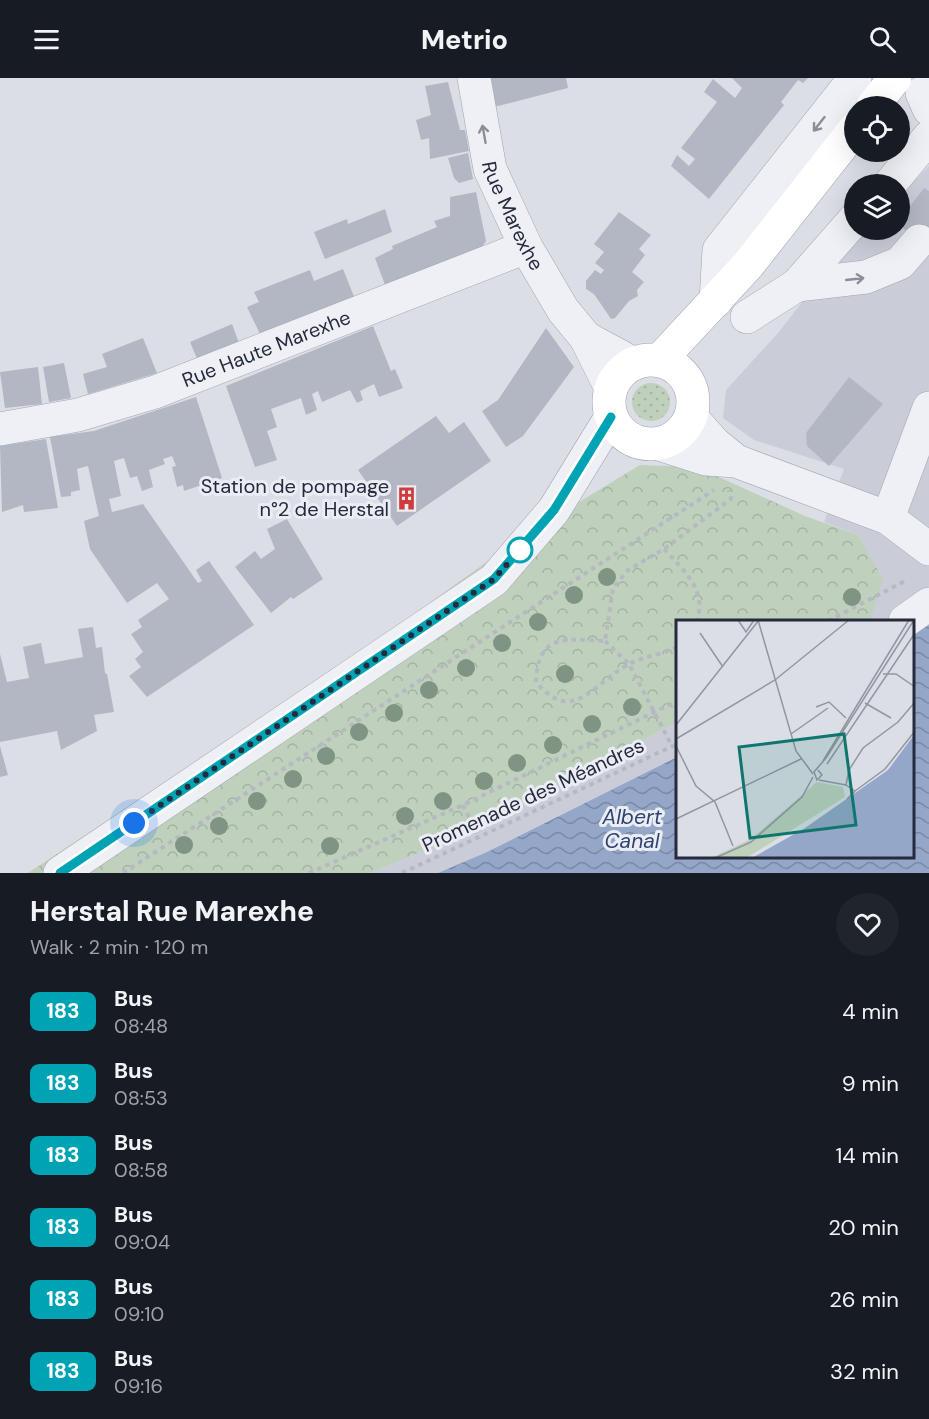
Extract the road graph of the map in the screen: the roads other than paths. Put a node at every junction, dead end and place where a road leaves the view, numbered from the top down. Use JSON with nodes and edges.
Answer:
{"nodes":[{"id":1,"x":474,"y":78,"type":"edge"},
{"id":2,"x":855,"y":78,"type":"edge"},
{"id":3,"x":929,"y":137,"type":"edge"},
{"id":4,"x":844,"y":143,"type":"edge"},
{"id":5,"x":898,"y":174,"type":"edge"},
{"id":6,"x":844,"y":232,"type":"edge"},
{"id":7,"x":920,"y":241,"type":"dead end"},
{"id":8,"x":525,"y":247,"type":"junction"},
{"id":9,"x":797,"y":285,"type":"junction"},
{"id":10,"x":716,"y":301,"type":"junction"},
{"id":11,"x":747,"y":317,"type":"dead end"},
{"id":12,"x":586,"y":338,"type":"junction"},
{"id":13,"x":646,"y":362,"type":"junction"},
{"id":14,"x":611,"y":402,"type":"junction"},
{"id":15,"x":929,"y":408,"type":"edge"},
{"id":16,"x":691,"y":417,"type":"junction"},
{"id":17,"x":0,"y":429,"type":"edge"},
{"id":18,"x":659,"y":444,"type":"junction"},
{"id":19,"x":731,"y":471,"type":"junction"},
{"id":20,"x":888,"y":518,"type":"junction"},
{"id":21,"x":929,"y":549,"type":"edge"},
{"id":22,"x":929,"y":604,"type":"edge"},
{"id":23,"x":906,"y":620,"type":"edge"},
{"id":24,"x":60,"y":873,"type":"edge"}],
"edges":[{"from":8,"to":1,"type":"street","name":"Rue Marexhe","one_way":true},
{"from":2,"to":10,"type":"street","one_way":true},
{"from":3,"to":5,"type":"street"},
{"from":4,"to":10,"type":"main road"},
{"from":6,"to":9,"type":"street"},
{"from":9,"to":7,"type":"street","one_way":true},
{"from":8,"to":12,"type":"street","name":"Rue Marexhe"},
{"from":8,"to":17,"type":"street","name":"Rue Haute Marexhe"},
{"from":9,"to":11,"type":"street"},
{"from":10,"to":13,"type":"main road"},
{"from":12,"to":13,"type":"street","name":"Rue Marexhe"},
{"from":12,"to":14,"type":"street","name":"Rue Marexhe"},
{"from":13,"to":14,"type":"main road"},
{"from":13,"to":16,"type":"main road"},
{"from":14,"to":18,"type":"main road"},
{"from":14,"to":24,"type":"street"},
{"from":15,"to":20,"type":"street"},
{"from":16,"to":18,"type":"main road"},
{"from":16,"to":19,"type":"street"},
{"from":18,"to":19,"type":"street"},
{"from":19,"to":20,"type":"street"},
{"from":20,"to":21,"type":"street"},
{"from":22,"to":23,"type":"street"}]}
